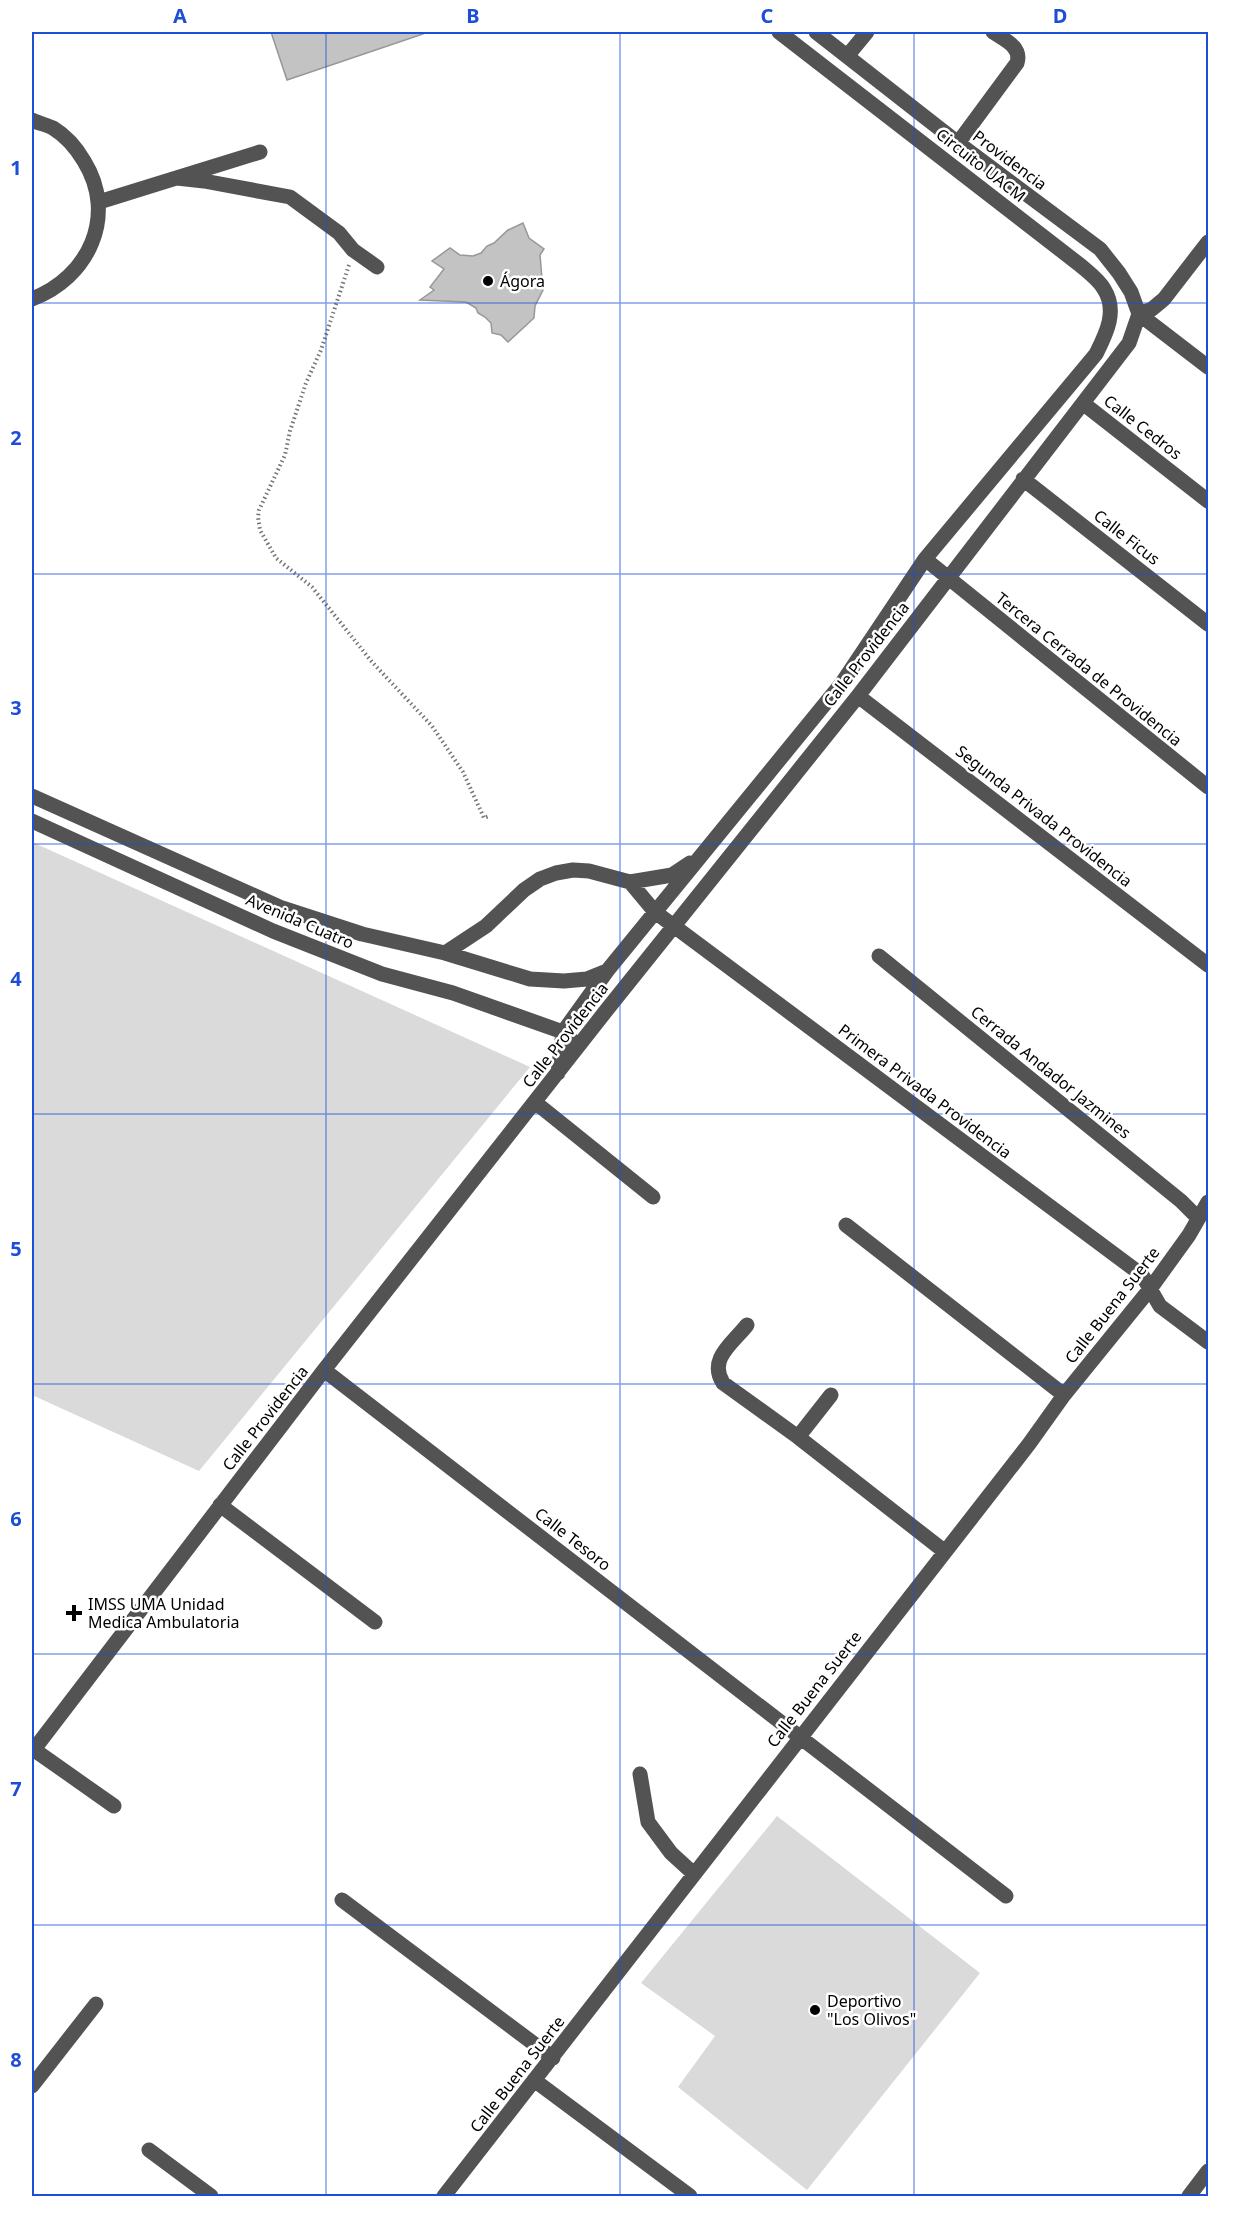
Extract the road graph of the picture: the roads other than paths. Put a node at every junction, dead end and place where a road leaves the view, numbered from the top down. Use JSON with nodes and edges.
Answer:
{"nodes":[{"id":1,"x":779,"y":32,"type":"edge"},
{"id":2,"x":816,"y":32,"type":"edge"},
{"id":3,"x":867,"y":32,"type":"edge"},
{"id":4,"x":993,"y":32,"type":"edge"},
{"id":5,"x":848,"y":55,"type":"junction"},
{"id":6,"x":32,"y":120,"type":"edge"},
{"id":7,"x":958,"y":143,"type":"junction"},
{"id":8,"x":260,"y":152,"type":"dead end"},
{"id":9,"x":177,"y":178,"type":"junction"},
{"id":10,"x":99,"y":202,"type":"junction"},
{"id":11,"x":1209,"y":242,"type":"edge"},
{"id":12,"x":377,"y":267,"type":"dead end"},
{"id":13,"x":32,"y":299,"type":"edge"},
{"id":14,"x":1139,"y":314,"type":"junction"},
{"id":15,"x":1096,"y":354,"type":"joint"},
{"id":16,"x":1209,"y":367,"type":"edge"},
{"id":17,"x":1084,"y":404,"type":"junction"},
{"id":18,"x":1023,"y":479,"type":"junction"},
{"id":19,"x":1209,"y":501,"type":"edge"},
{"id":20,"x":925,"y":559,"type":"junction"},
{"id":21,"x":948,"y":578,"type":"junction"},
{"id":22,"x":1209,"y":624,"type":"edge"},
{"id":23,"x":858,"y":696,"type":"junction"},
{"id":24,"x":1209,"y":787,"type":"edge"},
{"id":25,"x":32,"y":796,"type":"edge"},
{"id":26,"x":32,"y":821,"type":"edge"},
{"id":27,"x":705,"y":853,"type":"junction"},
{"id":28,"x":630,"y":882,"type":"junction"},
{"id":29,"x":655,"y":912,"type":"junction"},
{"id":30,"x":674,"y":925,"type":"junction"},
{"id":31,"x":445,"y":953,"type":"junction"},
{"id":32,"x":879,"y":956,"type":"dead end"},
{"id":33,"x":1209,"y":965,"type":"edge"},
{"id":34,"x":607,"y":971,"type":"junction"},
{"id":35,"x":563,"y":1032,"type":"junction"},
{"id":36,"x":581,"y":1045,"type":"junction"},
{"id":37,"x":558,"y":1073,"type":"junction"},
{"id":38,"x":536,"y":1103,"type":"junction"},
{"id":39,"x":653,"y":1197,"type":"dead end"},
{"id":40,"x":1208,"y":1203,"type":"edge"},
{"id":41,"x":1198,"y":1218,"type":"junction"},
{"id":42,"x":846,"y":1225,"type":"dead end"},
{"id":43,"x":1150,"y":1290,"type":"junction"},
{"id":44,"x":747,"y":1325,"type":"dead end"},
{"id":45,"x":1209,"y":1342,"type":"edge"},
{"id":46,"x":324,"y":1370,"type":"junction"},
{"id":47,"x":831,"y":1395,"type":"dead end"},
{"id":48,"x":1064,"y":1395,"type":"junction"},
{"id":49,"x":798,"y":1437,"type":"junction"},
{"id":50,"x":220,"y":1505,"type":"junction"},
{"id":51,"x":944,"y":1551,"type":"junction"},
{"id":52,"x":375,"y":1622,"type":"dead end"},
{"id":53,"x":800,"y":1737,"type":"junction"},
{"id":54,"x":32,"y":1750,"type":"edge"},
{"id":55,"x":640,"y":1774,"type":"dead end"},
{"id":56,"x":114,"y":1806,"type":"dead end"},
{"id":57,"x":694,"y":1874,"type":"junction"},
{"id":58,"x":1006,"y":1896,"type":"dead end"},
{"id":59,"x":342,"y":1900,"type":"dead end"},
{"id":60,"x":96,"y":2004,"type":"dead end"},
{"id":61,"x":553,"y":2058,"type":"junction"},
{"id":62,"x":32,"y":2060,"type":"edge"},
{"id":63,"x":44,"y":2070,"type":"junction"},
{"id":64,"x":534,"y":2080,"type":"junction"},
{"id":65,"x":32,"y":2086,"type":"edge"},
{"id":66,"x":149,"y":2150,"type":"dead end"},
{"id":67,"x":1209,"y":2171,"type":"edge"},
{"id":68,"x":211,"y":2196,"type":"edge"},
{"id":69,"x":444,"y":2196,"type":"edge"},
{"id":70,"x":690,"y":2196,"type":"edge"},
{"id":71,"x":1189,"y":2196,"type":"edge"}],
"edges":[{"from":1,"to":15,"type":"street","name":"Circuito UACM"},
{"from":2,"to":5,"type":"street","name":"Providencia"},
{"from":3,"to":5,"type":"street"},
{"from":4,"to":7,"type":"street"},
{"from":5,"to":7,"type":"street","name":"Providencia"},
{"from":6,"to":10,"type":"street"},
{"from":7,"to":14,"type":"street","name":"Providencia"},
{"from":8,"to":9,"type":"street"},
{"from":9,"to":10,"type":"street"},
{"from":9,"to":12,"type":"street"},
{"from":10,"to":13,"type":"street"},
{"from":11,"to":14,"type":"street"},
{"from":14,"to":16,"type":"street"},
{"from":14,"to":17,"type":"street","name":"Calle Providencia"},
{"from":15,"to":20,"type":"street","name":"Calle Providencia"},
{"from":17,"to":18,"type":"street","name":"Calle Providencia"},
{"from":17,"to":19,"type":"street","name":"Calle Cedros"},
{"from":18,"to":21,"type":"street","name":"Calle Providencia"},
{"from":18,"to":22,"type":"street","name":"Calle Ficus"},
{"from":20,"to":21,"type":"street","name":"Tercera Cerrada de Providencia"},
{"from":20,"to":27,"type":"street","name":"Calle Providencia"},
{"from":21,"to":23,"type":"street","name":"Calle Providencia"},
{"from":21,"to":24,"type":"street","name":"Tercera Cerrada de Providencia"},
{"from":23,"to":30,"type":"street","name":"Calle Providencia"},
{"from":23,"to":33,"type":"street","name":"Segunda Privada Providencia"},
{"from":25,"to":31,"type":"street","name":"Avenida Cuatro"},
{"from":26,"to":35,"type":"street","name":"Avenida Cuatro"},
{"from":27,"to":28,"type":"street"},
{"from":27,"to":29,"type":"street","name":"Calle Providencia"},
{"from":28,"to":29,"type":"street","name":"Primera Privada Providencia"},
{"from":28,"to":31,"type":"street"},
{"from":29,"to":30,"type":"street","name":"Primera Privada Providencia"},
{"from":29,"to":34,"type":"street","name":"Calle Providencia"},
{"from":30,"to":36,"type":"street","name":"Calle Providencia"},
{"from":30,"to":43,"type":"street","name":"Primera Privada Providencia"},
{"from":31,"to":34,"type":"street","name":"Avenida Cuatro"},
{"from":32,"to":41,"type":"street","name":"Cerrada Andador Jazmines"},
{"from":34,"to":35,"type":"street","name":"Calle Providencia"},
{"from":35,"to":36,"type":"street","name":"Avenida Cuatro"},
{"from":35,"to":37,"type":"street"},
{"from":36,"to":37,"type":"street","name":"Calle Providencia"},
{"from":37,"to":38,"type":"street","name":"Calle Providencia"},
{"from":38,"to":39,"type":"street"},
{"from":38,"to":46,"type":"street","name":"Calle Providencia"},
{"from":40,"to":41,"type":"street","name":"Calle Buena Suerte"},
{"from":41,"to":43,"type":"street","name":"Calle Buena Suerte"},
{"from":42,"to":48,"type":"street"},
{"from":43,"to":45,"type":"street","name":"Primera Privada Providencia"},
{"from":43,"to":48,"type":"street","name":"Calle Buena Suerte"},
{"from":44,"to":49,"type":"street"},
{"from":46,"to":50,"type":"street","name":"Calle Providencia"},
{"from":46,"to":53,"type":"street","name":"Calle Tesoro"},
{"from":47,"to":49,"type":"street"},
{"from":48,"to":51,"type":"street","name":"Calle Buena Suerte"},
{"from":49,"to":51,"type":"street"},
{"from":50,"to":52,"type":"street"},
{"from":50,"to":54,"type":"street","name":"Calle Providencia"},
{"from":51,"to":53,"type":"street","name":"Calle Buena Suerte"},
{"from":53,"to":57,"type":"street","name":"Calle Buena Suerte"},
{"from":53,"to":58,"type":"street","name":"Calle Tesoro"},
{"from":54,"to":56,"type":"street"},
{"from":55,"to":57,"type":"street"},
{"from":57,"to":61,"type":"street","name":"Calle Buena Suerte"},
{"from":59,"to":61,"type":"street"},
{"from":60,"to":63,"type":"street"},
{"from":61,"to":64,"type":"street","name":"Calle Buena Suerte"},
{"from":62,"to":63,"type":"street"},
{"from":63,"to":65,"type":"street"},
{"from":64,"to":69,"type":"street","name":"Calle Buena Suerte"},
{"from":64,"to":70,"type":"street"},
{"from":66,"to":68,"type":"street"},
{"from":67,"to":71,"type":"street"}]}
